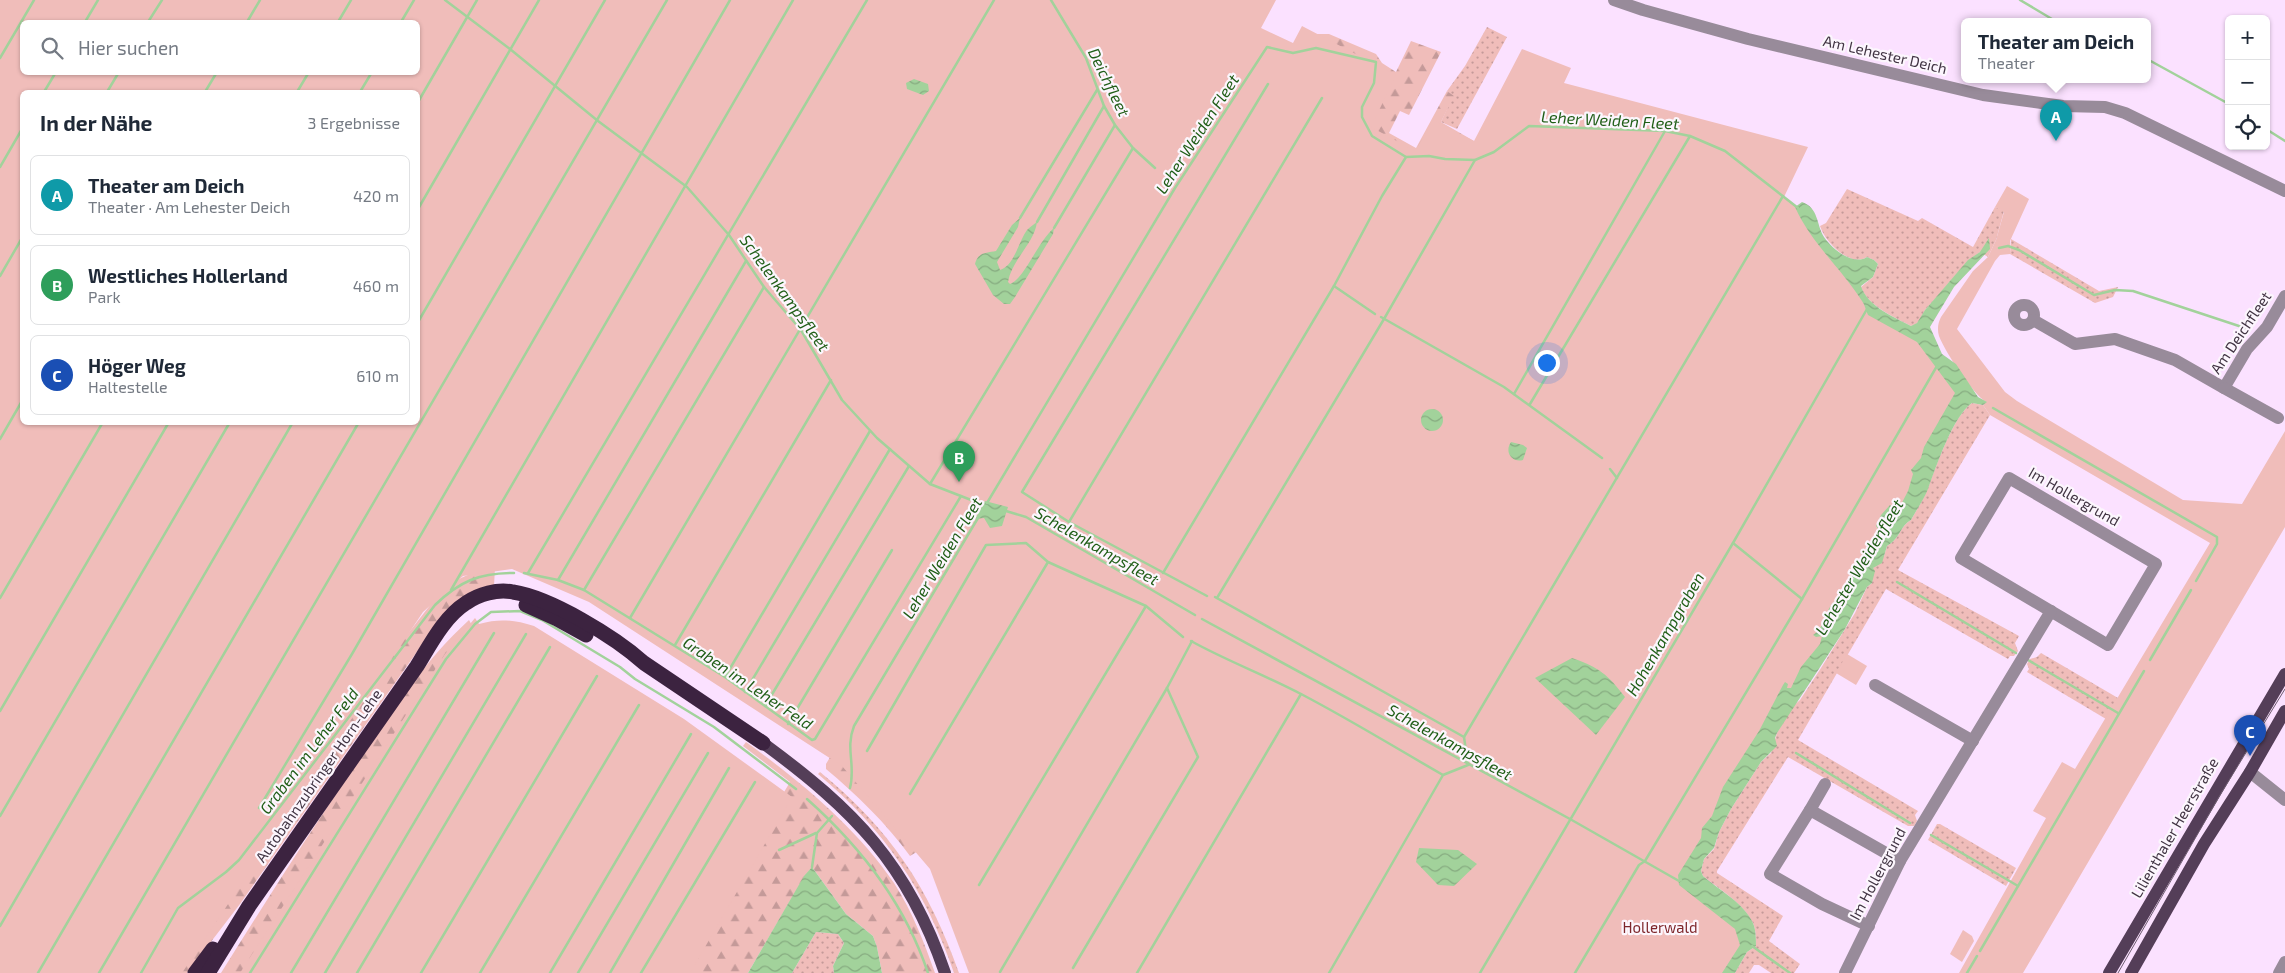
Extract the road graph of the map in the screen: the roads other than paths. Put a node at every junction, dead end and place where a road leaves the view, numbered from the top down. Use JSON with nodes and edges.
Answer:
{"nodes":[{"id":1,"x":1614,"y":0,"type":"edge"},
{"id":2,"x":2285,"y":191,"type":"edge"},
{"id":3,"x":2285,"y":296,"type":"edge"},
{"id":4,"x":2033,"y":320,"type":"dead end"},
{"id":5,"x":2224,"y":388,"type":"junction"},
{"id":6,"x":2278,"y":418,"type":"dead end"},
{"id":7,"x":2051,"y":611,"type":"junction"},
{"id":8,"x":2285,"y":674,"type":"edge"},
{"id":9,"x":1875,"y":684,"type":"dead end"},
{"id":10,"x":2285,"y":711,"type":"edge"},
{"id":11,"x":1972,"y":741,"type":"junction"},
{"id":12,"x":763,"y":743,"type":"joint"},
{"id":13,"x":2250,"y":772,"type":"junction"},
{"id":14,"x":1825,"y":784,"type":"dead end"},
{"id":15,"x":2285,"y":800,"type":"edge"},
{"id":16,"x":1810,"y":810,"type":"junction"},
{"id":17,"x":1900,"y":861,"type":"junction"},
{"id":18,"x":249,"y":906,"type":"junction"},
{"id":19,"x":1869,"y":926,"type":"junction"},
{"id":20,"x":2285,"y":962,"type":"edge"},
{"id":21,"x":195,"y":973,"type":"edge"},
{"id":22,"x":208,"y":973,"type":"edge"},
{"id":23,"x":946,"y":973,"type":"edge"},
{"id":24,"x":1845,"y":973,"type":"edge"},
{"id":25,"x":2109,"y":973,"type":"edge"},
{"id":26,"x":2131,"y":973,"type":"edge"},
{"id":27,"x":2279,"y":973,"type":"edge"}],
"edges":[{"from":1,"to":2,"type":"street","name":"Am Lehester Deich"},
{"from":3,"to":5,"type":"street","name":"Am Deichfleet"},
{"from":4,"to":5,"type":"street","name":"Am Deichfleet"},
{"from":5,"to":6,"type":"street","name":"Am Deichfleet"},
{"from":7,"to":7,"type":"street","name":"Im Hollergrund"},
{"from":7,"to":11,"type":"street","name":"Im Hollergrund"},
{"from":8,"to":25,"type":"main road","name":"Lilienthaler Heerstraße"},
{"from":9,"to":11,"type":"street"},
{"from":10,"to":13,"type":"main road"},
{"from":11,"to":17,"type":"street","name":"Im Hollergrund"},
{"from":12,"to":18,"type":"highway","name":"Autobahnzubringer Horn-Lehe"},
{"from":12,"to":23,"type":"main road","name":"Autobahnzubringer Horn-Lehe"},
{"from":13,"to":15,"type":"street"},
{"from":13,"to":26,"type":"main road"},
{"from":14,"to":16,"type":"street"},
{"from":16,"to":17,"type":"street"},
{"from":16,"to":19,"type":"street"},
{"from":17,"to":19,"type":"street","name":"Im Hollergrund"},
{"from":18,"to":21,"type":"highway"},
{"from":18,"to":22,"type":"highway"},
{"from":19,"to":24,"type":"street","name":"Im Hollergrund"},
{"from":20,"to":27,"type":"street"}]}
